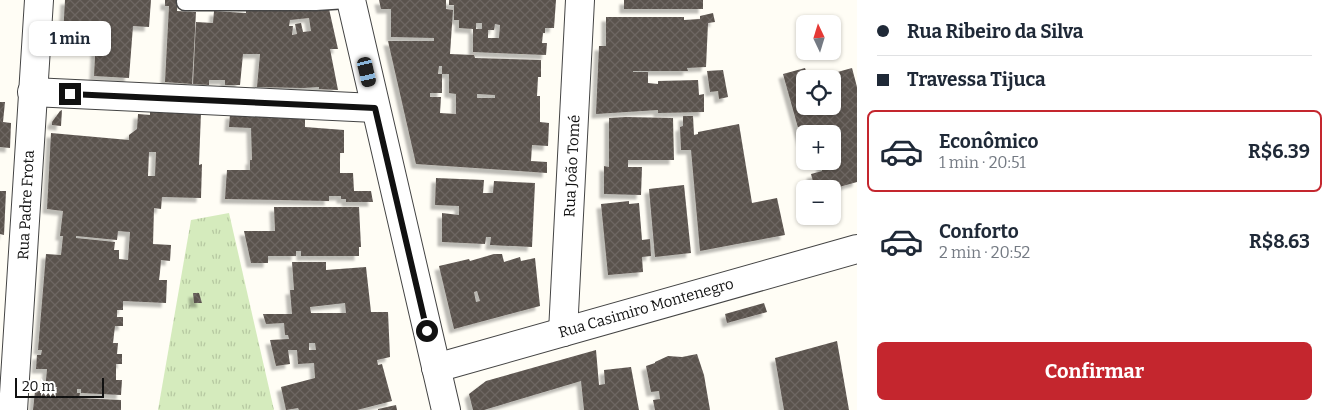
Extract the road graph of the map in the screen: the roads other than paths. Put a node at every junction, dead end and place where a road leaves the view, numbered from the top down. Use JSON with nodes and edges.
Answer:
{"nodes":[{"id":1,"x":39,"y":0,"type":"edge"},
{"id":2,"x":347,"y":0,"type":"edge"},
{"id":3,"x":351,"y":0,"type":"edge"},
{"id":4,"x":580,"y":0,"type":"edge"},
{"id":5,"x":184,"y":2,"type":"dead end"},
{"id":6,"x":32,"y":92,"type":"junction"},
{"id":7,"x":375,"y":108,"type":"junction"},
{"id":8,"x":857,"y":250,"type":"edge"},
{"id":9,"x":563,"y":332,"type":"junction"},
{"id":10,"x":9,"y":354,"type":"edge"},
{"id":11,"x":436,"y":368,"type":"junction"},
{"id":12,"x":13,"y":410,"type":"edge"},
{"id":13,"x":446,"y":410,"type":"edge"}],
"edges":[{"from":1,"to":6,"type":"street","name":"Rua Padre Frota"},
{"from":2,"to":5,"type":"lane"},
{"from":3,"to":7,"type":"street"},
{"from":4,"to":9,"type":"street","name":"Rua João Tomé"},
{"from":6,"to":7,"type":"street"},
{"from":6,"to":10,"type":"street","name":"Rua Padre Frota"},
{"from":7,"to":11,"type":"street"},
{"from":8,"to":9,"type":"street","name":"Rua Casimiro Montenegro"},
{"from":9,"to":11,"type":"street","name":"Rua Casimiro Montenegro"},
{"from":10,"to":12,"type":"street","name":"Rua Padre Frota"},
{"from":11,"to":13,"type":"street"}]}
